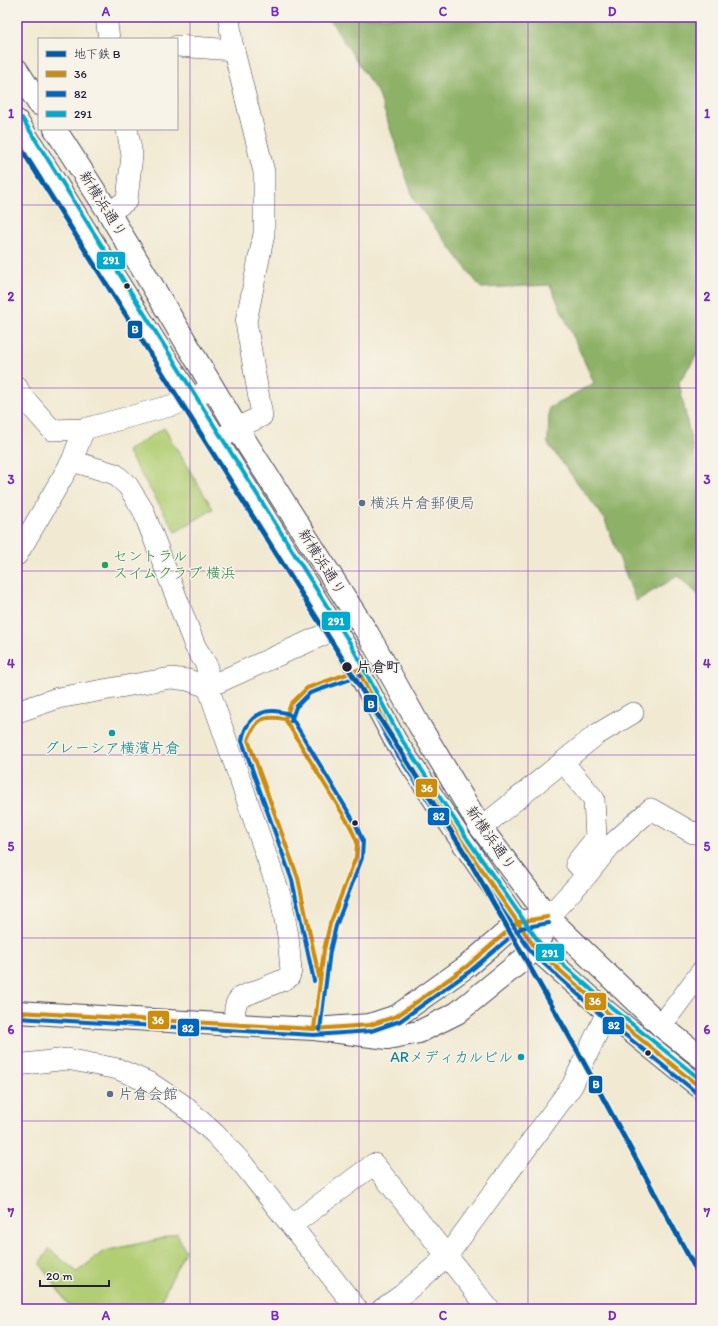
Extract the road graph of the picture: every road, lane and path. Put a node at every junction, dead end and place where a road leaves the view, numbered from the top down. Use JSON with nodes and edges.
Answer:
{"nodes":[{"id":1,"x":106,"y":17,"type":"edge"},
{"id":2,"x":229,"y":17,"type":"edge"},
{"id":3,"x":108,"y":38,"type":"edge"},
{"id":4,"x":178,"y":46,"type":"edge"},
{"id":5,"x":234,"y":50,"type":"junction"},
{"id":6,"x":17,"y":70,"type":"edge"},
{"id":7,"x":38,"y":102,"type":"edge"},
{"id":8,"x":17,"y":121,"type":"edge"},
{"id":9,"x":56,"y":130,"type":"edge"},
{"id":10,"x":127,"y":130,"type":"edge"},
{"id":11,"x":109,"y":212,"type":"junction"},
{"id":12,"x":212,"y":386,"type":"junction"},
{"id":13,"x":17,"y":388,"type":"edge"},
{"id":14,"x":192,"y":400,"type":"junction"},
{"id":15,"x":237,"y":428,"type":"junction"},
{"id":16,"x":84,"y":429,"type":"junction"},
{"id":17,"x":217,"y":441,"type":"junction"},
{"id":18,"x":72,"y":461,"type":"junction"},
{"id":19,"x":17,"y":555,"type":"edge"},
{"id":20,"x":334,"y":630,"type":"junction"},
{"id":21,"x":208,"y":687,"type":"junction"},
{"id":22,"x":17,"y":712,"type":"edge"},
{"id":23,"x":634,"y":712,"type":"dead end"},
{"id":24,"x":563,"y":762,"type":"junction"},
{"id":25,"x":481,"y":828,"type":"junction"},
{"id":26,"x":701,"y":832,"type":"edge"},
{"id":27,"x":587,"y":875,"type":"junction"},
{"id":28,"x":548,"y":917,"type":"junction"},
{"id":29,"x":518,"y":922,"type":"junction"},
{"id":30,"x":536,"y":949,"type":"junction"},
{"id":31,"x":701,"y":972,"type":"edge"},
{"id":32,"x":17,"y":1012,"type":"edge"},
{"id":33,"x":607,"y":1012,"type":"junction"},
{"id":34,"x":236,"y":1025,"type":"junction"},
{"id":35,"x":661,"y":1026,"type":"junction"},
{"id":36,"x":314,"y":1029,"type":"junction"},
{"id":37,"x":701,"y":1057,"type":"edge"},
{"id":38,"x":17,"y":1065,"type":"edge"},
{"id":39,"x":701,"y":1088,"type":"edge"},
{"id":40,"x":292,"y":1225,"type":"junction"},
{"id":41,"x":447,"y":1256,"type":"junction"},
{"id":42,"x":407,"y":1302,"type":"edge"},
{"id":43,"x":357,"y":1309,"type":"edge"},
{"id":44,"x":382,"y":1309,"type":"edge"},
{"id":45,"x":489,"y":1309,"type":"edge"}],
"edges":[{"from":1,"to":3,"type":"street"},
{"from":2,"to":5,"type":"street"},
{"from":4,"to":5,"type":"street"},
{"from":5,"to":15,"type":"street"},
{"from":6,"to":7,"type":"main road"},
{"from":8,"to":14,"type":"main road","name":"新横浜通り"},
{"from":9,"to":11,"type":"main road","name":"新横浜通り"},
{"from":10,"to":11,"type":"street"},
{"from":11,"to":12,"type":"main road","name":"新横浜通り"},
{"from":12,"to":14,"type":"street"},
{"from":12,"to":15,"type":"main road","name":"新横浜通り"},
{"from":13,"to":16,"type":"street"},
{"from":14,"to":16,"type":"street"},
{"from":14,"to":17,"type":"main road","name":"新横浜通り"},
{"from":15,"to":17,"type":"street"},
{"from":15,"to":25,"type":"main road","name":"新横浜通り"},
{"from":16,"to":18,"type":"street"},
{"from":17,"to":20,"type":"main road","name":"新横浜通り"},
{"from":18,"to":19,"type":"street"},
{"from":18,"to":21,"type":"street"},
{"from":20,"to":21,"type":"street"},
{"from":20,"to":29,"type":"main road","name":"新横浜通り"},
{"from":21,"to":22,"type":"street"},
{"from":21,"to":34,"type":"street"},
{"from":23,"to":24,"type":"street"},
{"from":24,"to":25,"type":"street"},
{"from":24,"to":27,"type":"street"},
{"from":25,"to":28,"type":"main road","name":"新横浜通り"},
{"from":26,"to":27,"type":"street"},
{"from":27,"to":28,"type":"street"},
{"from":28,"to":29,"type":"main road"},
{"from":28,"to":30,"type":"main road"},
{"from":28,"to":35,"type":"main road","name":"新横浜通り"},
{"from":29,"to":30,"type":"main road","name":"新横浜通り"},
{"from":29,"to":36,"type":"main road"},
{"from":30,"to":33,"type":"main road","name":"新横浜通り"},
{"from":30,"to":36,"type":"main road"},
{"from":31,"to":35,"type":"street"},
{"from":32,"to":34,"type":"main road"},
{"from":33,"to":39,"type":"main road","name":"新横浜通り"},
{"from":33,"to":41,"type":"street"},
{"from":34,"to":36,"type":"main road"},
{"from":35,"to":37,"type":"main road","name":"新横浜通り"},
{"from":38,"to":40,"type":"street"},
{"from":40,"to":41,"type":"street"},
{"from":40,"to":43,"type":"street"},
{"from":41,"to":42,"type":"street"},
{"from":41,"to":45,"type":"street"},
{"from":42,"to":44,"type":"street"}]}
